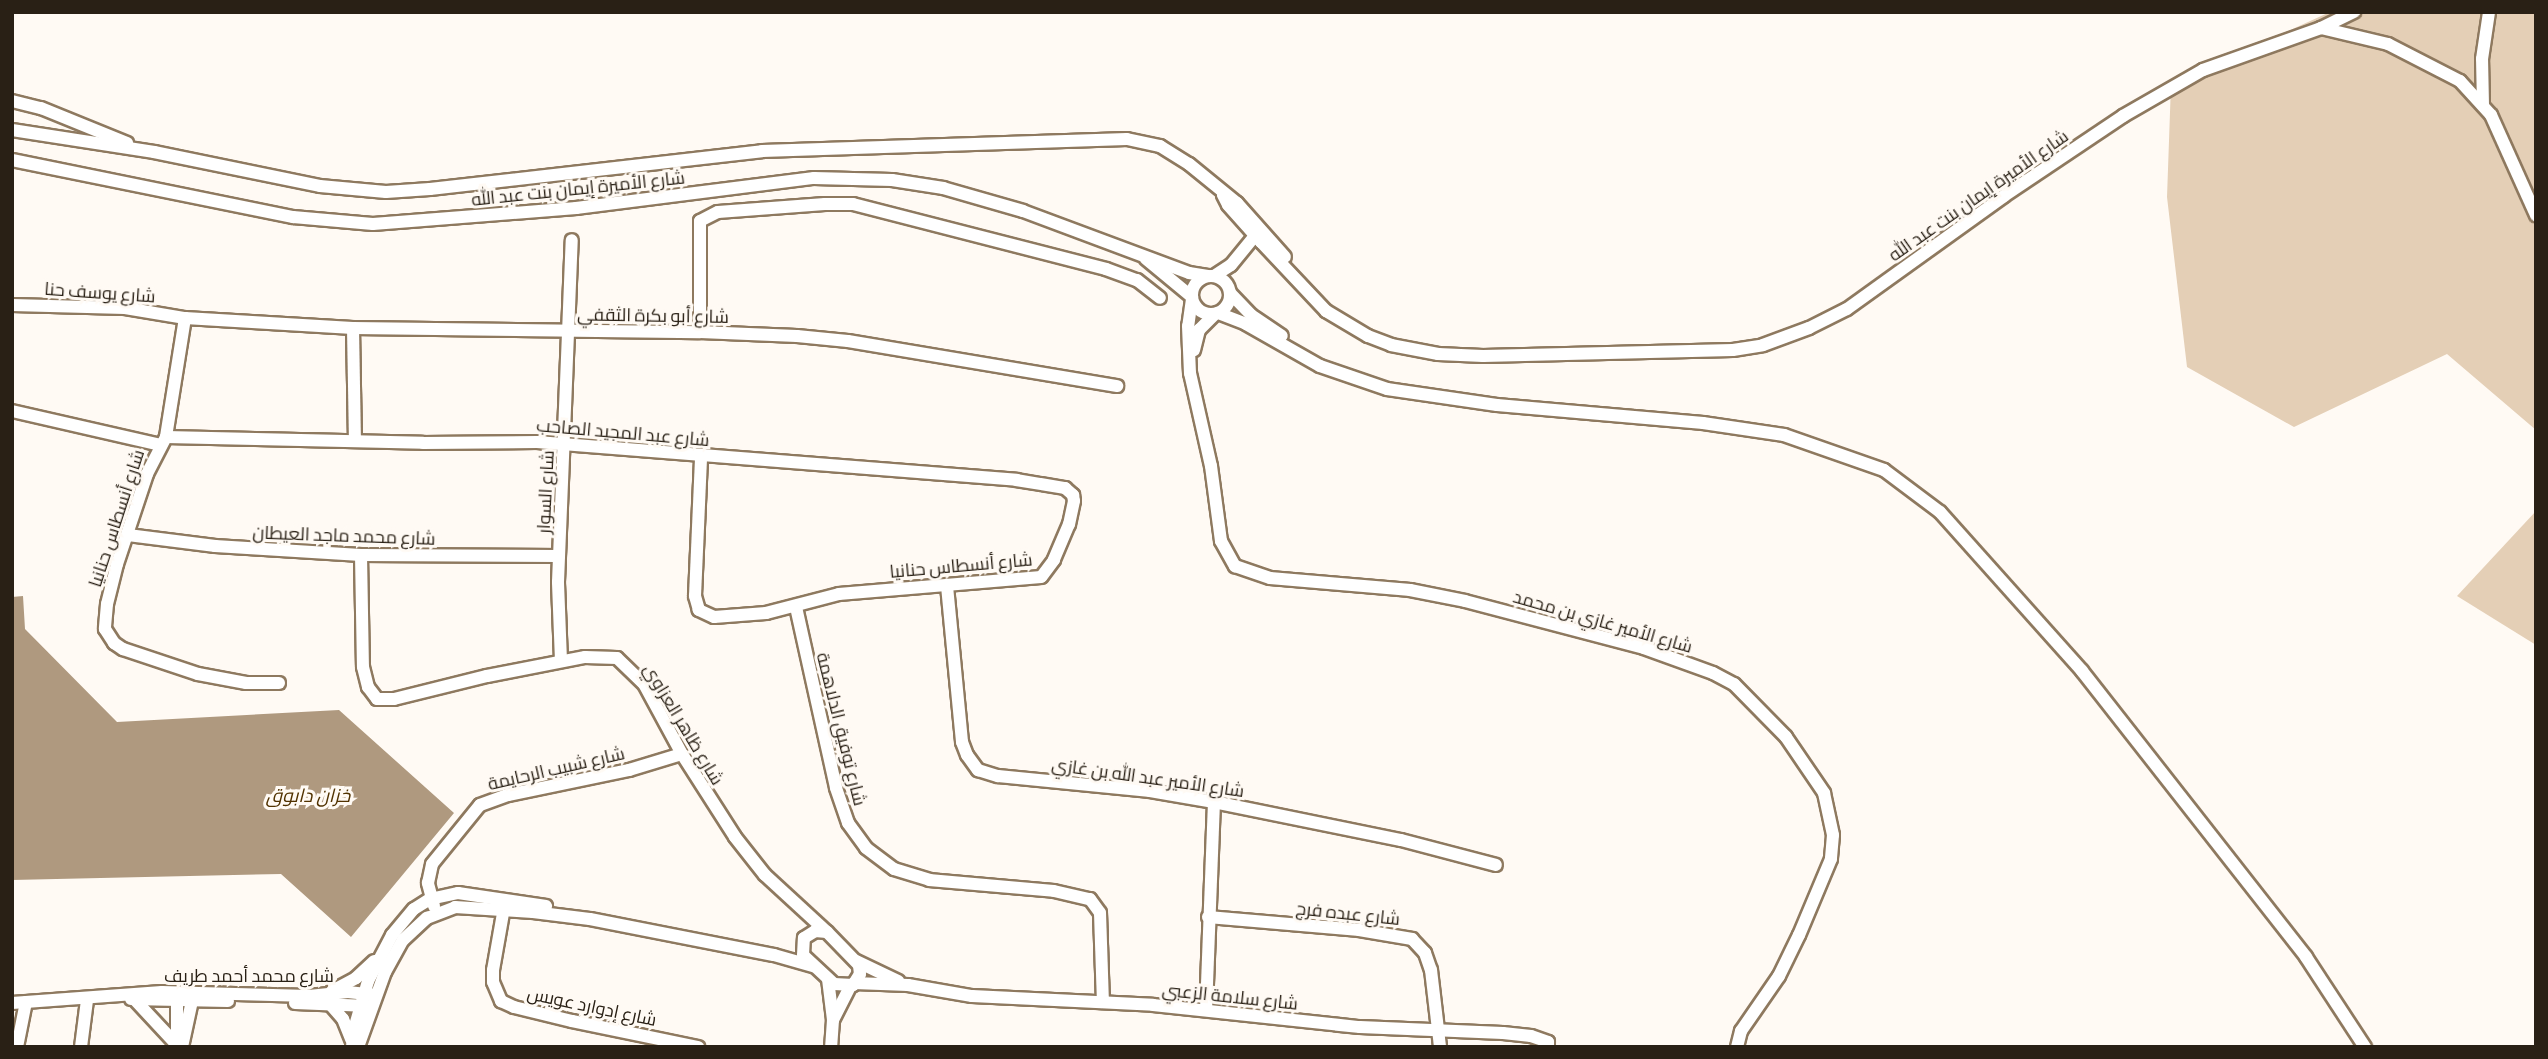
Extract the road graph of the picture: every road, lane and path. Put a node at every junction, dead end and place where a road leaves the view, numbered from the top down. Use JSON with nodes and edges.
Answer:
{"nodes":[{"id":1,"x":2354,"y":12,"type":"edge"},
{"id":2,"x":2489,"y":12,"type":"edge"},
{"id":3,"x":2321,"y":28,"type":"junction"},
{"id":4,"x":12,"y":101,"type":"edge"},
{"id":5,"x":2483,"y":105,"type":"junction"},
{"id":6,"x":70,"y":120,"type":"junction"},
{"id":7,"x":12,"y":130,"type":"edge"},
{"id":8,"x":66,"y":138,"type":"junction"},
{"id":9,"x":154,"y":152,"type":"junction"},
{"id":10,"x":12,"y":160,"type":"edge"},
{"id":11,"x":2536,"y":215,"type":"edge"},
{"id":12,"x":1261,"y":236,"type":"junction"},
{"id":13,"x":572,"y":240,"type":"dead end"},
{"id":14,"x":1141,"y":254,"type":"junction"},
{"id":15,"x":1211,"y":276,"type":"junction"},
{"id":16,"x":1230,"y":291,"type":"junction"},
{"id":17,"x":1160,"y":298,"type":"dead end"},
{"id":18,"x":1192,"y":298,"type":"junction"},
{"id":19,"x":12,"y":305,"type":"edge"},
{"id":20,"x":1217,"y":314,"type":"junction"},
{"id":21,"x":185,"y":318,"type":"junction"},
{"id":22,"x":353,"y":328,"type":"junction"},
{"id":23,"x":569,"y":331,"type":"junction"},
{"id":24,"x":700,"y":332,"type":"junction"},
{"id":25,"x":1193,"y":381,"type":"junction"},
{"id":26,"x":1117,"y":386,"type":"dead end"},
{"id":27,"x":1396,"y":388,"type":"junction"},
{"id":28,"x":12,"y":411,"type":"edge"},
{"id":29,"x":163,"y":441,"type":"junction"},
{"id":30,"x":355,"y":441,"type":"junction"},
{"id":31,"x":564,"y":444,"type":"junction"},
{"id":32,"x":701,"y":457,"type":"junction"},
{"id":33,"x":1073,"y":495,"type":"joint"},
{"id":34,"x":128,"y":535,"type":"junction"},
{"id":35,"x":361,"y":555,"type":"junction"},
{"id":36,"x":559,"y":556,"type":"junction"},
{"id":37,"x":947,"y":586,"type":"junction"},
{"id":38,"x":796,"y":607,"type":"junction"},
{"id":39,"x":561,"y":661,"type":"junction"},
{"id":40,"x":279,"y":683,"type":"dead end"},
{"id":41,"x":682,"y":754,"type":"junction"},
{"id":42,"x":1214,"y":802,"type":"junction"},
{"id":43,"x":1496,"y":865,"type":"dead end"},
{"id":44,"x":430,"y":899,"type":"junction"},
{"id":45,"x":504,"y":904,"type":"junction"},
{"id":46,"x":794,"y":904,"type":"junction"},
{"id":47,"x":437,"y":912,"type":"junction"},
{"id":48,"x":1208,"y":917,"type":"junction"},
{"id":49,"x":827,"y":932,"type":"junction"},
{"id":50,"x":803,"y":940,"type":"junction"},
{"id":51,"x":383,"y":950,"type":"junction"},
{"id":52,"x":774,"y":955,"type":"junction"},
{"id":53,"x":856,"y":961,"type":"junction"},
{"id":54,"x":813,"y":966,"type":"junction"},
{"id":55,"x":828,"y":979,"type":"junction"},
{"id":56,"x":852,"y":985,"type":"junction"},
{"id":57,"x":908,"y":985,"type":"junction"},
{"id":58,"x":129,"y":998,"type":"junction"},
{"id":59,"x":177,"y":998,"type":"junction"},
{"id":60,"x":193,"y":998,"type":"junction"},
{"id":61,"x":328,"y":999,"type":"junction"},
{"id":62,"x":368,"y":999,"type":"junction"},
{"id":63,"x":87,"y":1000,"type":"junction"},
{"id":64,"x":26,"y":1002,"type":"junction"},
{"id":65,"x":1103,"y":1002,"type":"junction"},
{"id":66,"x":12,"y":1003,"type":"edge"},
{"id":67,"x":1206,"y":1010,"type":"junction"},
{"id":68,"x":833,"y":1020,"type":"junction"},
{"id":69,"x":1439,"y":1028,"type":"junction"},
{"id":70,"x":1548,"y":1044,"type":"edge"},
{"id":71,"x":354,"y":1045,"type":"edge"},
{"id":72,"x":179,"y":1046,"type":"edge"},
{"id":73,"x":17,"y":1047,"type":"edge"},
{"id":74,"x":81,"y":1047,"type":"edge"},
{"id":75,"x":698,"y":1047,"type":"edge"},
{"id":76,"x":831,"y":1047,"type":"edge"},
{"id":77,"x":1440,"y":1047,"type":"edge"},
{"id":78,"x":1737,"y":1047,"type":"edge"},
{"id":79,"x":2365,"y":1047,"type":"edge"}],
"edges":[{"from":1,"to":3,"type":"street","name":"شارع الأميرة إيمان بنت عبد الله"},
{"from":2,"to":5,"type":"street"},
{"from":3,"to":5,"type":"street"},
{"from":3,"to":12,"type":"street","name":"شارع الأميرة إيمان بنت عبد الله"},
{"from":4,"to":6,"type":"street"},
{"from":5,"to":11,"type":"street"},
{"from":6,"to":8,"type":"street"},
{"from":6,"to":9,"type":"street"},
{"from":7,"to":8,"type":"street"},
{"from":8,"to":9,"type":"street"},
{"from":9,"to":12,"type":"street","name":"شارع الأميرة إيمان بنت عبد الله"},
{"from":10,"to":14,"type":"street","name":"شارع الأميرة إيمان بنت عبد الله"},
{"from":12,"to":15,"type":"street"},
{"from":12,"to":16,"type":"street"},
{"from":13,"to":23,"type":"street","name":"شارع السوار"},
{"from":14,"to":15,"type":"street","name":"شارع الأميرة إيمان بنت عبد الله"},
{"from":14,"to":18,"type":"street","name":"شارع الأميرة إيمان بنت عبد الله"},
{"from":15,"to":16,"type":"street"},
{"from":15,"to":18,"type":"street"},
{"from":16,"to":20,"type":"street"},
{"from":16,"to":27,"type":"street"},
{"from":17,"to":24,"type":"street"},
{"from":18,"to":20,"type":"street"},
{"from":18,"to":25,"type":"street"},
{"from":19,"to":21,"type":"street","name":"شارع يوسف حنا"},
{"from":20,"to":25,"type":"street"},
{"from":20,"to":27,"type":"street"},
{"from":21,"to":22,"type":"street","name":"شارع أبو بكرة الثقفي"},
{"from":21,"to":29,"type":"street","name":"شارع أنسطاس حنانيا"},
{"from":22,"to":23,"type":"street","name":"شارع أبو بكرة الثقفي"},
{"from":22,"to":30,"type":"street"},
{"from":23,"to":24,"type":"street","name":"شارع أبو بكرة الثقفي"},
{"from":23,"to":31,"type":"street","name":"شارع السوار"},
{"from":24,"to":26,"type":"street","name":"شارع أبو بكرة الثقفي"},
{"from":25,"to":78,"type":"street","name":"شارع الأمير غازي بن محمد"},
{"from":27,"to":79,"type":"street"},
{"from":28,"to":29,"type":"street","name":"شارع عبد المجيد الصاحب"},
{"from":29,"to":30,"type":"street","name":"شارع عبد المجيد الصاحب"},
{"from":29,"to":34,"type":"street","name":"شارع أنسطاس حنانيا"},
{"from":30,"to":31,"type":"street","name":"شارع عبد المجيد الصاحب"},
{"from":31,"to":32,"type":"street","name":"شارع عبد المجيد الصاحب"},
{"from":31,"to":36,"type":"street","name":"شارع السوار"},
{"from":32,"to":33,"type":"street","name":"شارع عبد المجيد الصاحب"},
{"from":32,"to":38,"type":"street","name":"شارع أنسطاس حنانيا"},
{"from":33,"to":37,"type":"street","name":"شارع أنسطاس حنانيا"},
{"from":34,"to":35,"type":"street","name":"شارع محمد ماجد العيطان"},
{"from":34,"to":40,"type":"street","name":"شارع أنسطاس حنانيا"},
{"from":35,"to":36,"type":"street","name":"شارع محمد ماجد العيطان"},
{"from":35,"to":39,"type":"street","name":"شارع ظاهر العزاوي"},
{"from":36,"to":39,"type":"street","name":"شارع السوار"},
{"from":37,"to":38,"type":"street","name":"شارع أنسطاس حنانيا"},
{"from":37,"to":42,"type":"street","name":"شارع الأمير عبد الله بن غازي"},
{"from":38,"to":65,"type":"street","name":"شارع توفيق الدلاهمة"},
{"from":39,"to":41,"type":"street","name":"شارع ظاهر العزاوي"},
{"from":41,"to":44,"type":"street","name":"شارع شبيب الرحايمة"},
{"from":41,"to":46,"type":"street","name":"شارع ظاهر العزاوي"},
{"from":42,"to":43,"type":"street","name":"شارع الأمير عبد الله بن غازي"},
{"from":42,"to":48,"type":"street"},
{"from":44,"to":45,"type":"street"},
{"from":44,"to":47,"type":"street"},
{"from":44,"to":51,"type":"street"},
{"from":45,"to":47,"type":"street"},
{"from":45,"to":52,"type":"street"},
{"from":45,"to":75,"type":"street","name":"شارع إدوارد عويس"},
{"from":46,"to":49,"type":"street","name":"شارع ظاهر العزاوي"},
{"from":46,"to":50,"type":"street","name":"شارع ظاهر العزاوي"},
{"from":47,"to":62,"type":"street"},
{"from":48,"to":67,"type":"street"},
{"from":48,"to":69,"type":"street","name":"شارع عبده فرج"},
{"from":49,"to":50,"type":"street"},
{"from":49,"to":53,"type":"street","name":"شارع ظاهر العزاوي"},
{"from":50,"to":52,"type":"street"},
{"from":50,"to":54,"type":"street","name":"شارع ظاهر العزاوي"},
{"from":51,"to":61,"type":"street"},
{"from":51,"to":62,"type":"street"},
{"from":52,"to":54,"type":"street"},
{"from":53,"to":56,"type":"street"},
{"from":53,"to":57,"type":"street","name":"شارع سلامة الزعبي"},
{"from":54,"to":55,"type":"street"},
{"from":55,"to":56,"type":"street","name":"شارع سلامة الزعبي"},
{"from":55,"to":68,"type":"street"},
{"from":56,"to":57,"type":"street","name":"شارع سلامة الزعبي"},
{"from":56,"to":68,"type":"street"},
{"from":57,"to":65,"type":"street","name":"شارع سلامة الزعبي"},
{"from":58,"to":59,"type":"street","name":"شارع محمد أحمد طريف"},
{"from":58,"to":63,"type":"street","name":"شارع محمد أحمد طريف"},
{"from":58,"to":72,"type":"street"},
{"from":59,"to":60,"type":"street","name":"شارع محمد أحمد طريف"},
{"from":59,"to":72,"type":"street"},
{"from":60,"to":61,"type":"street","name":"شارع محمد أحمد طريف"},
{"from":60,"to":72,"type":"street"},
{"from":61,"to":62,"type":"street","name":"شارع محمد أحمد طريف"},
{"from":61,"to":71,"type":"street"},
{"from":62,"to":71,"type":"street"},
{"from":63,"to":64,"type":"street","name":"شارع محمد أحمد طريف"},
{"from":63,"to":74,"type":"street"},
{"from":64,"to":66,"type":"street","name":"شارع محمد أحمد طريف"},
{"from":64,"to":73,"type":"street"},
{"from":65,"to":67,"type":"street","name":"شارع سلامة الزعبي"},
{"from":67,"to":69,"type":"street","name":"شارع سلامة الزعبي"},
{"from":68,"to":76,"type":"street"},
{"from":69,"to":70,"type":"street","name":"شارع سلامة الزعبي"},
{"from":69,"to":77,"type":"street","name":"شارع عبده فرج"}]}
